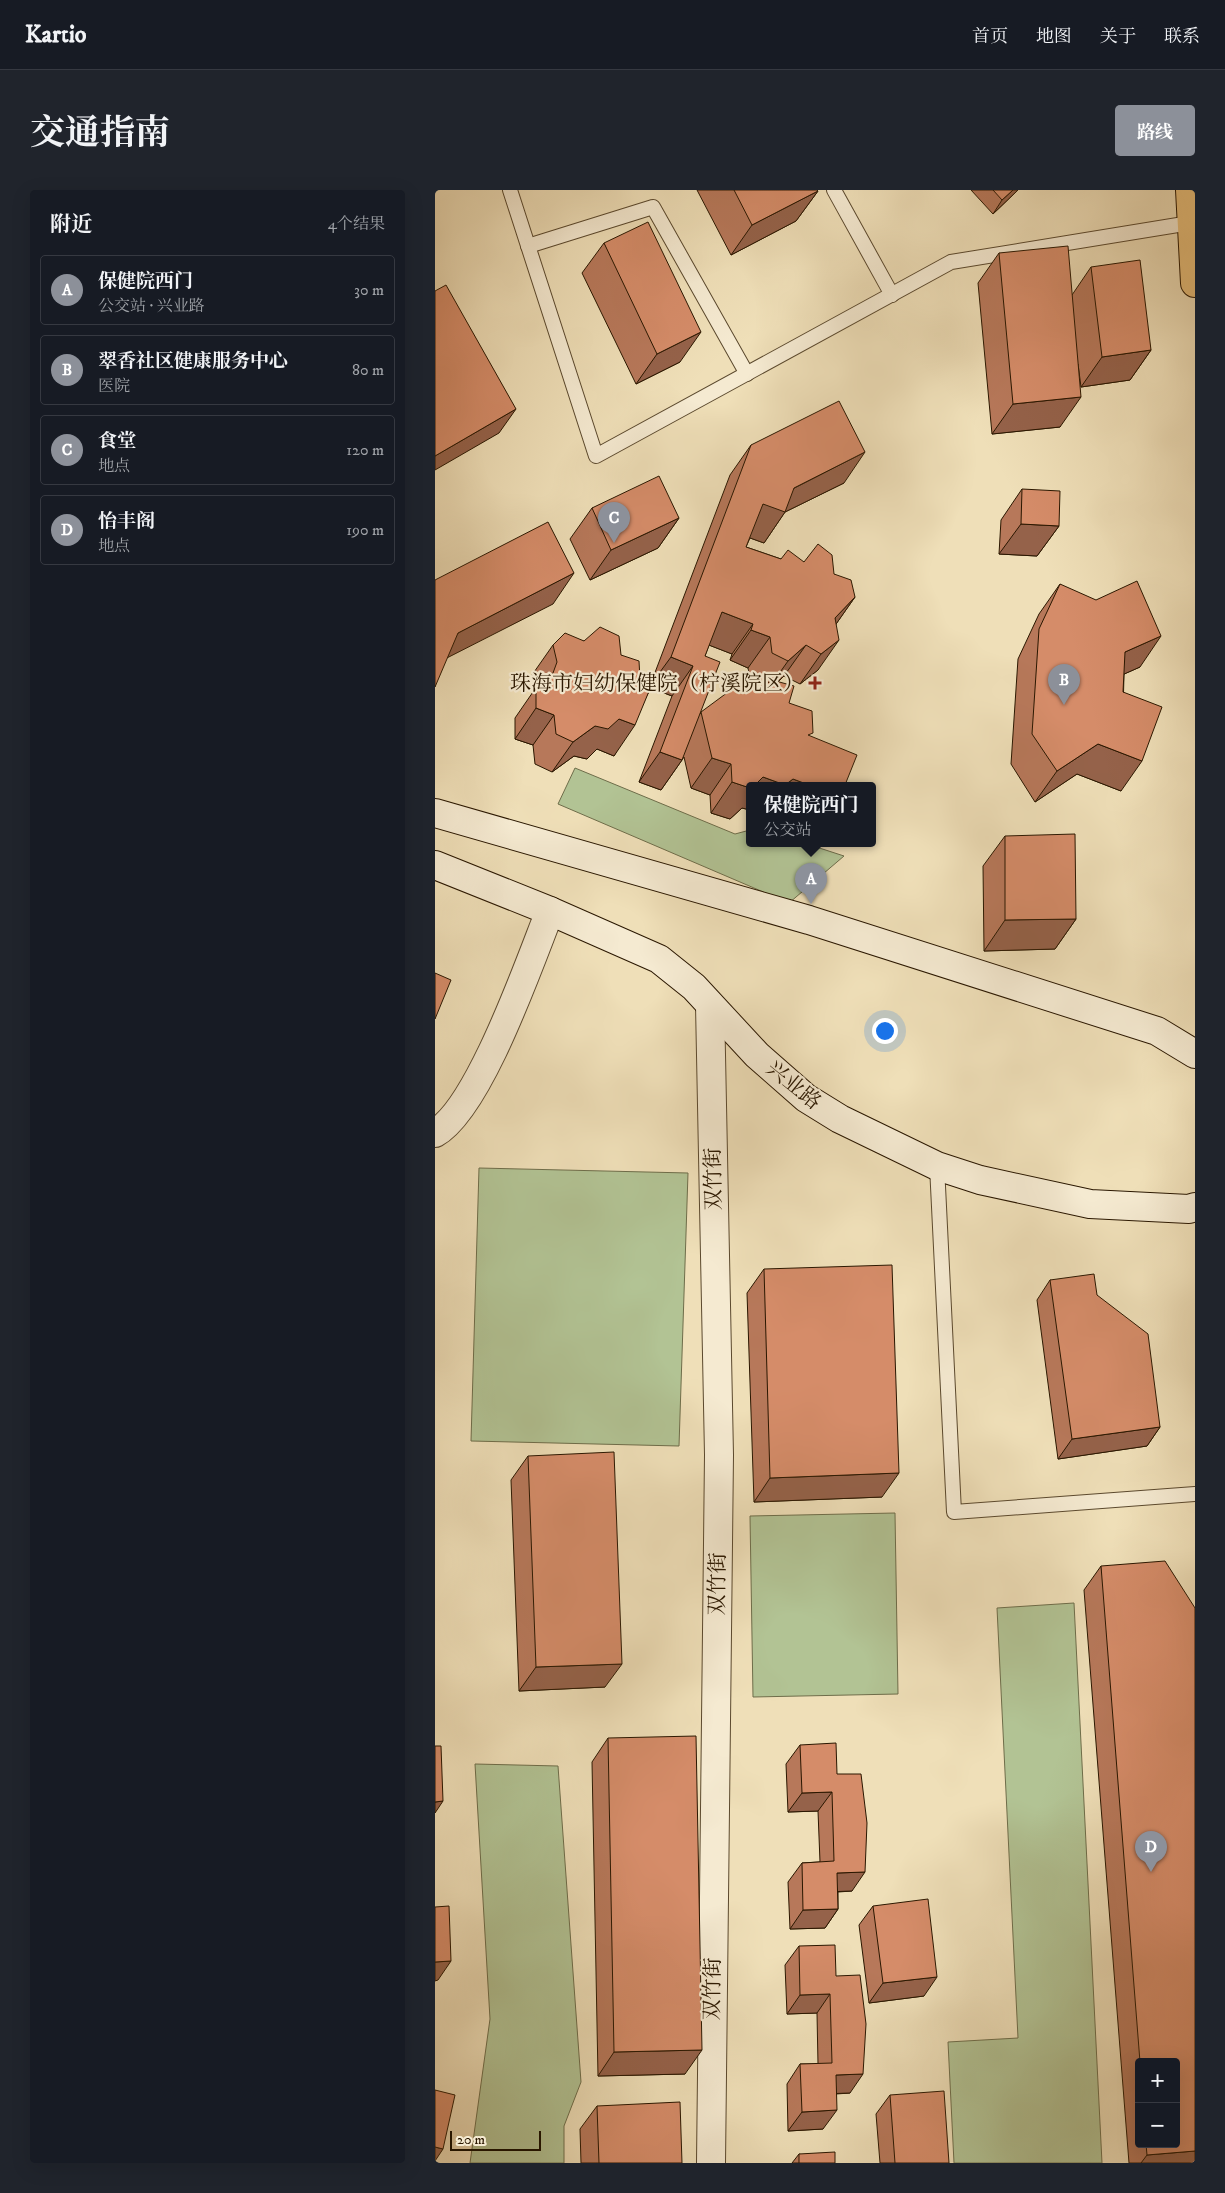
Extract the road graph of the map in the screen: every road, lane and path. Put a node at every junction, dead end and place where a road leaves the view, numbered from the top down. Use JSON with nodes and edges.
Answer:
{"nodes":[{"id":1,"x":511,"y":190,"type":"edge"},
{"id":2,"x":834,"y":190,"type":"edge"},
{"id":3,"x":1190,"y":190,"type":"edge"},
{"id":4,"x":1190,"y":223,"type":"junction"},
{"id":5,"x":528,"y":246,"type":"junction"},
{"id":6,"x":1195,"y":283,"type":"edge"},
{"id":7,"x":892,"y":295,"type":"junction"},
{"id":8,"x":747,"y":374,"type":"junction"},
{"id":9,"x":435,"y":812,"type":"edge"},
{"id":10,"x":435,"y":865,"type":"edge"},
{"id":11,"x":551,"y":911,"type":"junction"},
{"id":12,"x":709,"y":1005,"type":"junction"},
{"id":13,"x":1195,"y":1054,"type":"edge"},
{"id":14,"x":435,"y":1132,"type":"edge"},
{"id":15,"x":937,"y":1166,"type":"junction"},
{"id":16,"x":1193,"y":1212,"type":"edge"},
{"id":17,"x":1195,"y":1494,"type":"edge"},
{"id":18,"x":711,"y":2163,"type":"edge"}],
"edges":[{"from":1,"to":5,"type":"lane"},
{"from":2,"to":7,"type":"lane"},
{"from":3,"to":4,"type":"main road"},
{"from":4,"to":6,"type":"main road"},
{"from":4,"to":7,"type":"lane"},
{"from":5,"to":8,"type":"lane"},
{"from":5,"to":8,"type":"lane"},
{"from":7,"to":8,"type":"lane"},
{"from":9,"to":13,"type":"main road"},
{"from":10,"to":11,"type":"main road","name":"兴业路"},
{"from":11,"to":12,"type":"main road","name":"兴业路"},
{"from":11,"to":14,"type":"main road"},
{"from":12,"to":15,"type":"main road","name":"兴业路"},
{"from":12,"to":18,"type":"main road","name":"双竹街"},
{"from":15,"to":16,"type":"main road","name":"兴业路"},
{"from":15,"to":17,"type":"lane"}]}
